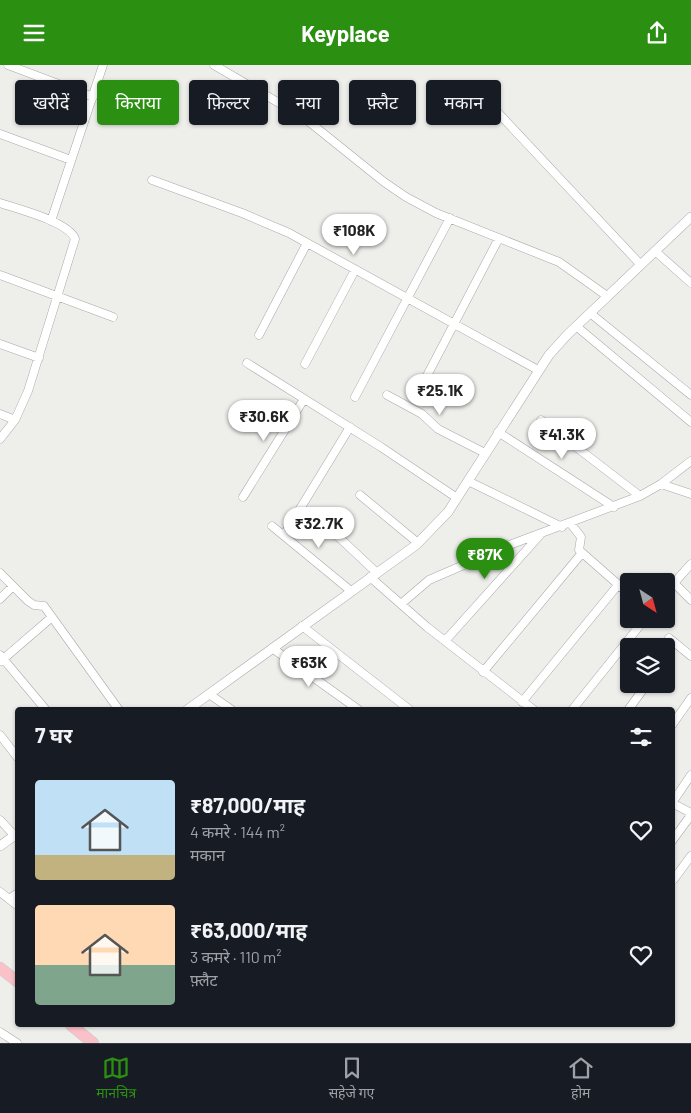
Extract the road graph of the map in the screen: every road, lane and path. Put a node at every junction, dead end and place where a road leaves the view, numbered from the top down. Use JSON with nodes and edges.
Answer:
{"nodes":[{"id":1,"x":8,"y":65,"type":"edge"},
{"id":2,"x":103,"y":65,"type":"edge"},
{"id":3,"x":214,"y":65,"type":"edge"},
{"id":4,"x":93,"y":97,"type":"junction"},
{"id":5,"x":501,"y":117,"type":"edge"},
{"id":6,"x":0,"y":134,"type":"edge"},
{"id":7,"x":71,"y":161,"type":"junction"},
{"id":8,"x":152,"y":180,"type":"dead end"},
{"id":9,"x":0,"y":203,"type":"edge"},
{"id":10,"x":691,"y":217,"type":"edge"},
{"id":11,"x":450,"y":218,"type":"junction"},
{"id":12,"x":51,"y":221,"type":"junction"},
{"id":13,"x":498,"y":237,"type":"junction"},
{"id":14,"x":307,"y":243,"type":"junction"},
{"id":15,"x":655,"y":251,"type":"junction"},
{"id":16,"x":641,"y":265,"type":"junction"},
{"id":17,"x":356,"y":269,"type":"junction"},
{"id":18,"x":0,"y":275,"type":"edge"},
{"id":19,"x":691,"y":283,"type":"edge"},
{"id":20,"x":58,"y":295,"type":"junction"},
{"id":21,"x":607,"y":297,"type":"junction"},
{"id":22,"x":408,"y":299,"type":"junction"},
{"id":23,"x":590,"y":313,"type":"junction"},
{"id":24,"x":114,"y":317,"type":"dead end"},
{"id":25,"x":454,"y":324,"type":"junction"},
{"id":26,"x":576,"y":326,"type":"junction"},
{"id":27,"x":258,"y":335,"type":"dead end"},
{"id":28,"x":0,"y":344,"type":"edge"},
{"id":29,"x":38,"y":357,"type":"junction"},
{"id":30,"x":247,"y":363,"type":"dead end"},
{"id":31,"x":305,"y":364,"type":"dead end"},
{"id":32,"x":538,"y":370,"type":"junction"},
{"id":33,"x":420,"y":389,"type":"dead end"},
{"id":34,"x":387,"y":395,"type":"dead end"},
{"id":35,"x":691,"y":395,"type":"edge"},
{"id":36,"x":355,"y":397,"type":"dead end"},
{"id":37,"x":304,"y":399,"type":"junction"},
{"id":38,"x":0,"y":414,"type":"edge"},
{"id":39,"x":16,"y":420,"type":"junction"},
{"id":40,"x":540,"y":420,"type":"dead end"},
{"id":41,"x":691,"y":422,"type":"edge"},
{"id":42,"x":350,"y":427,"type":"junction"},
{"id":43,"x":498,"y":432,"type":"junction"},
{"id":44,"x":0,"y":439,"type":"edge"},
{"id":45,"x":485,"y":453,"type":"junction"},
{"id":46,"x":691,"y":461,"type":"edge"},
{"id":47,"x":468,"y":481,"type":"junction"},
{"id":48,"x":661,"y":484,"type":"junction"},
{"id":49,"x":691,"y":494,"type":"edge"},
{"id":50,"x":360,"y":495,"type":"dead end"},
{"id":51,"x":640,"y":496,"type":"junction"},
{"id":52,"x":243,"y":497,"type":"dead end"},
{"id":53,"x":457,"y":498,"type":"junction"},
{"id":54,"x":614,"y":507,"type":"junction"},
{"id":55,"x":570,"y":524,"type":"junction"},
{"id":56,"x":272,"y":526,"type":"dead end"},
{"id":57,"x":562,"y":527,"type":"junction"},
{"id":58,"x":329,"y":529,"type":"dead end"},
{"id":59,"x":542,"y":534,"type":"junction"},
{"id":60,"x":284,"y":535,"type":"junction"},
{"id":61,"x":418,"y":543,"type":"junction"},
{"id":62,"x":582,"y":553,"type":"junction"},
{"id":63,"x":691,"y":565,"type":"edge"},
{"id":64,"x":0,"y":573,"type":"edge"},
{"id":65,"x":374,"y":575,"type":"junction"},
{"id":66,"x":675,"y":582,"type":"edge"},
{"id":67,"x":675,"y":584,"type":"edge"},
{"id":68,"x":618,"y":585,"type":"joint"},
{"id":69,"x":13,"y":587,"type":"junction"},
{"id":70,"x":351,"y":591,"type":"junction"},
{"id":71,"x":0,"y":599,"type":"edge"},
{"id":72,"x":691,"y":600,"type":"edge"},
{"id":73,"x":400,"y":603,"type":"junction"},
{"id":74,"x":52,"y":617,"type":"junction"},
{"id":75,"x":302,"y":625,"type":"junction"},
{"id":76,"x":638,"y":628,"type":"edge"},
{"id":77,"x":445,"y":641,"type":"junction"},
{"id":78,"x":675,"y":643,"type":"edge"},
{"id":79,"x":272,"y":648,"type":"junction"},
{"id":80,"x":691,"y":657,"type":"edge"},
{"id":81,"x":1,"y":659,"type":"edge"},
{"id":82,"x":483,"y":672,"type":"junction"},
{"id":83,"x":640,"y":693,"type":"edge"},
{"id":84,"x":209,"y":694,"type":"junction"},
{"id":85,"x":691,"y":698,"type":"edge"},
{"id":86,"x":522,"y":702,"type":"junction"},
{"id":87,"x":43,"y":707,"type":"edge"},
{"id":88,"x":117,"y":707,"type":"edge"},
{"id":89,"x":191,"y":707,"type":"edge"},
{"id":90,"x":228,"y":707,"type":"edge"},
{"id":91,"x":355,"y":707,"type":"edge"},
{"id":92,"x":406,"y":707,"type":"edge"},
{"id":93,"x":530,"y":707,"type":"edge"},
{"id":94,"x":574,"y":707,"type":"edge"},
{"id":95,"x":630,"y":707,"type":"edge"},
{"id":96,"x":675,"y":721,"type":"edge"},
{"id":97,"x":0,"y":735,"type":"edge"},
{"id":98,"x":15,"y":754,"type":"edge"},
{"id":99,"x":691,"y":775,"type":"edge"},
{"id":100,"x":675,"y":799,"type":"edge"},
{"id":101,"x":675,"y":805,"type":"edge"},
{"id":102,"x":691,"y":814,"type":"edge"},
{"id":103,"x":0,"y":820,"type":"edge"},
{"id":104,"x":15,"y":833,"type":"edge"},
{"id":105,"x":15,"y":835,"type":"edge"},
{"id":106,"x":675,"y":837,"type":"edge"},
{"id":107,"x":0,"y":846,"type":"edge"},
{"id":108,"x":691,"y":856,"type":"edge"},
{"id":109,"x":675,"y":878,"type":"edge"},
{"id":110,"x":0,"y":892,"type":"edge"},
{"id":111,"x":15,"y":895,"type":"edge"},
{"id":112,"x":9,"y":899,"type":"junction"},
{"id":113,"x":15,"y":904,"type":"edge"},
{"id":114,"x":0,"y":967,"type":"edge"},
{"id":115,"x":15,"y":980,"type":"edge"},
{"id":116,"x":73,"y":1027,"type":"edge"},
{"id":117,"x":0,"y":1032,"type":"edge"},
{"id":118,"x":17,"y":1043,"type":"edge"},
{"id":119,"x":93,"y":1043,"type":"edge"}],
"edges":[{"from":1,"to":4,"type":"street"},
{"from":2,"to":4,"type":"street"},
{"from":3,"to":11,"type":"street"},
{"from":4,"to":7,"type":"street"},
{"from":5,"to":16,"type":"street"},
{"from":6,"to":7,"type":"street"},
{"from":7,"to":12,"type":"street"},
{"from":8,"to":14,"type":"street"},
{"from":9,"to":12,"type":"street"},
{"from":10,"to":15,"type":"street"},
{"from":11,"to":13,"type":"street"},
{"from":11,"to":22,"type":"street"},
{"from":12,"to":20,"type":"street"},
{"from":13,"to":21,"type":"street"},
{"from":13,"to":25,"type":"street"},
{"from":14,"to":17,"type":"street"},
{"from":14,"to":27,"type":"street"},
{"from":15,"to":16,"type":"street"},
{"from":15,"to":19,"type":"street"},
{"from":16,"to":21,"type":"street"},
{"from":17,"to":22,"type":"street"},
{"from":17,"to":31,"type":"street"},
{"from":18,"to":20,"type":"street"},
{"from":20,"to":24,"type":"street"},
{"from":20,"to":29,"type":"street"},
{"from":21,"to":23,"type":"street"},
{"from":22,"to":25,"type":"street"},
{"from":22,"to":36,"type":"street"},
{"from":23,"to":26,"type":"street"},
{"from":23,"to":35,"type":"street"},
{"from":25,"to":32,"type":"street"},
{"from":25,"to":33,"type":"street"},
{"from":26,"to":32,"type":"street"},
{"from":26,"to":41,"type":"street"},
{"from":28,"to":29,"type":"street"},
{"from":29,"to":39,"type":"street"},
{"from":30,"to":37,"type":"street"},
{"from":32,"to":43,"type":"street"},
{"from":34,"to":45,"type":"street"},
{"from":37,"to":42,"type":"street"},
{"from":37,"to":52,"type":"street"},
{"from":38,"to":39,"type":"street"},
{"from":39,"to":44,"type":"street"},
{"from":40,"to":51,"type":"street"},
{"from":42,"to":53,"type":"street"},
{"from":42,"to":60,"type":"street"},
{"from":43,"to":45,"type":"street"},
{"from":43,"to":54,"type":"street"},
{"from":45,"to":47,"type":"street"},
{"from":46,"to":48,"type":"street"},
{"from":47,"to":53,"type":"street"},
{"from":47,"to":57,"type":"street"},
{"from":48,"to":49,"type":"street"},
{"from":48,"to":51,"type":"street"},
{"from":50,"to":61,"type":"street"},
{"from":51,"to":54,"type":"street"},
{"from":53,"to":61,"type":"street"},
{"from":54,"to":55,"type":"street"},
{"from":55,"to":57,"type":"street"},
{"from":55,"to":62,"type":"street"},
{"from":56,"to":60,"type":"street"},
{"from":57,"to":59,"type":"street"},
{"from":58,"to":65,"type":"street"},
{"from":59,"to":73,"type":"street"},
{"from":59,"to":77,"type":"street"},
{"from":60,"to":70,"type":"street"},
{"from":61,"to":65,"type":"street"},
{"from":62,"to":68,"type":"street"},
{"from":62,"to":82,"type":"street"},
{"from":63,"to":66,"type":"street"},
{"from":64,"to":69,"type":"street"},
{"from":65,"to":70,"type":"street"},
{"from":65,"to":73,"type":"street"},
{"from":67,"to":72,"type":"street"},
{"from":68,"to":86,"type":"street"},
{"from":69,"to":71,"type":"street"},
{"from":69,"to":74,"type":"street"},
{"from":70,"to":75,"type":"street"},
{"from":73,"to":77,"type":"street"},
{"from":74,"to":81,"type":"street"},
{"from":74,"to":88,"type":"street"},
{"from":75,"to":79,"type":"street"},
{"from":75,"to":92,"type":"street"},
{"from":76,"to":94,"type":"street"},
{"from":77,"to":82,"type":"street"},
{"from":78,"to":80,"type":"street"},
{"from":79,"to":84,"type":"street"},
{"from":79,"to":91,"type":"street"},
{"from":81,"to":87,"type":"street"},
{"from":82,"to":86,"type":"street"},
{"from":83,"to":95,"type":"street"},
{"from":84,"to":89,"type":"street"},
{"from":84,"to":90,"type":"street"},
{"from":85,"to":96,"type":"street"},
{"from":86,"to":93,"type":"street"},
{"from":97,"to":98,"type":"street"},
{"from":99,"to":100,"type":"street"},
{"from":101,"to":102,"type":"street"},
{"from":102,"to":106,"type":"street"},
{"from":103,"to":104,"type":"street"},
{"from":105,"to":107,"type":"street"},
{"from":108,"to":109,"type":"street"},
{"from":110,"to":112,"type":"street"},
{"from":111,"to":112,"type":"street"},
{"from":112,"to":113,"type":"street"},
{"from":114,"to":115,"type":"main road"},
{"from":116,"to":119,"type":"main road"},
{"from":117,"to":118,"type":"street"}]}
